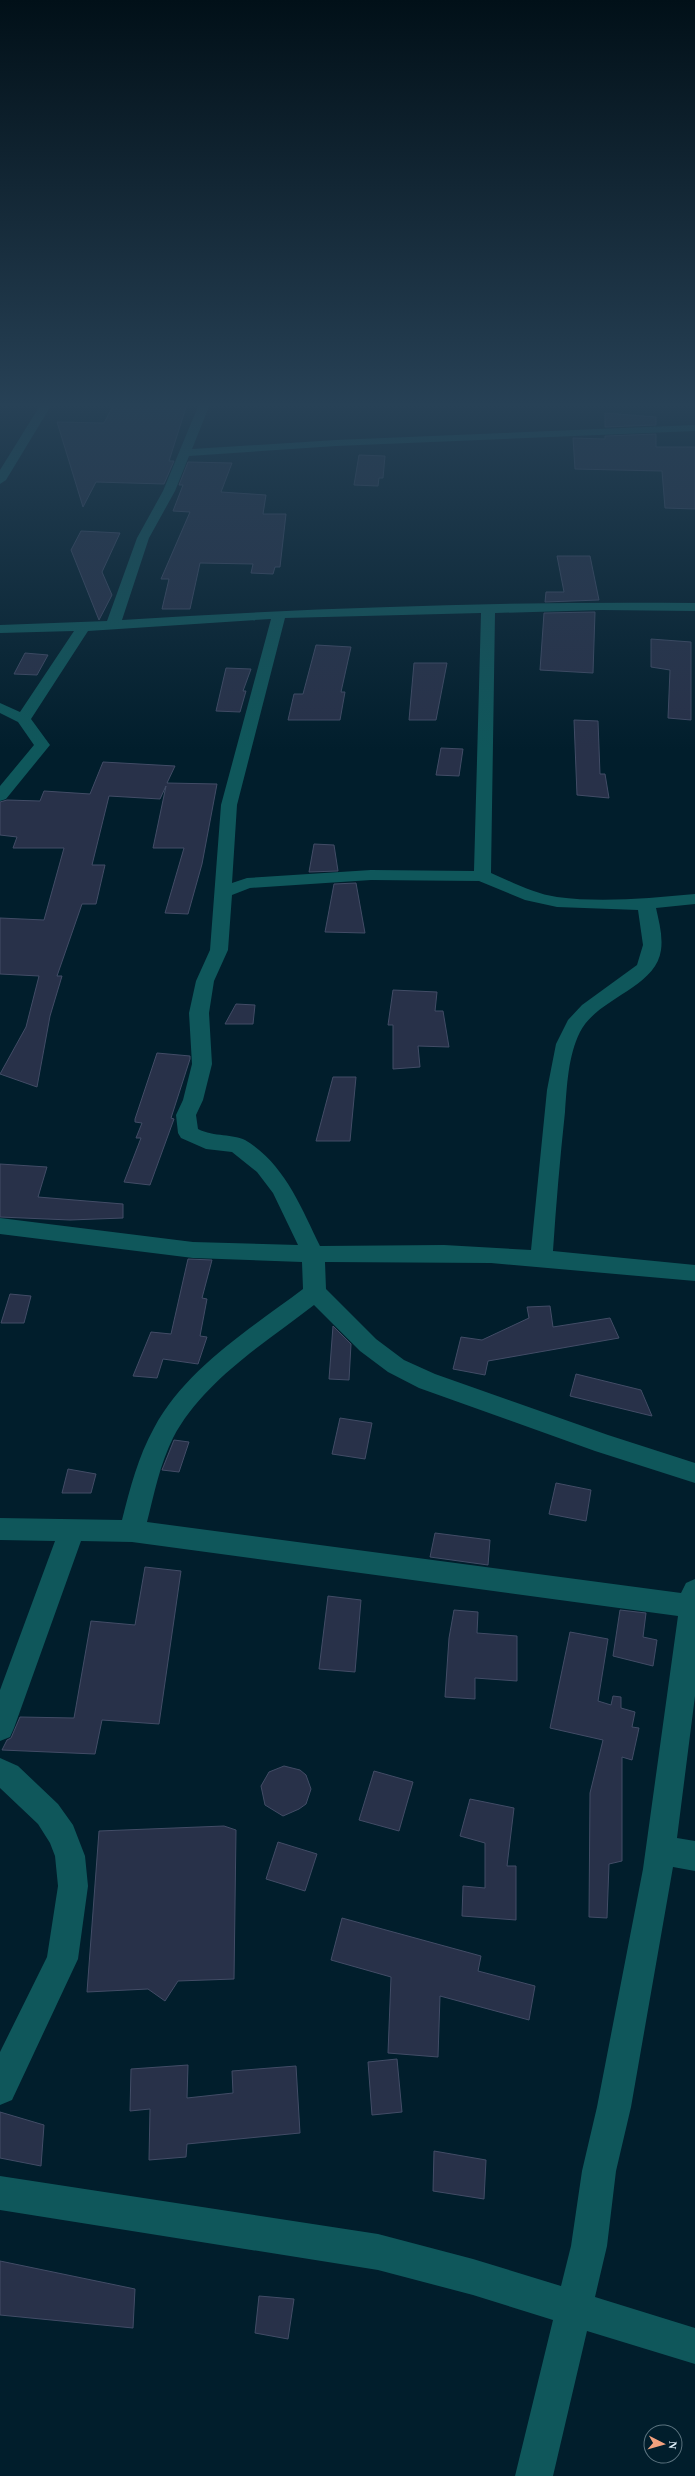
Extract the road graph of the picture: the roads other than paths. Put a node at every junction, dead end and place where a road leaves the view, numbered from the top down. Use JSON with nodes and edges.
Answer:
{"nodes":[{"id":1,"x":153,"y":520,"type":"edge"},
{"id":2,"x":695,"y":607,"type":"edge"},
{"id":3,"x":488,"y":609,"type":"junction"},
{"id":4,"x":279,"y":614,"type":"junction"},
{"id":5,"x":113,"y":625,"type":"junction"},
{"id":6,"x":84,"y":627,"type":"junction"},
{"id":7,"x":0,"y":629,"type":"edge"},
{"id":8,"x":0,"y":707,"type":"edge"},
{"id":9,"x":23,"y":719,"type":"junction"},
{"id":10,"x":0,"y":796,"type":"edge"},
{"id":11,"x":482,"y":876,"type":"junction"},
{"id":12,"x":223,"y":892,"type":"junction"},
{"id":13,"x":695,"y":899,"type":"edge"},
{"id":14,"x":646,"y":904,"type":"junction"},
{"id":15,"x":0,"y":1226,"type":"edge"},
{"id":16,"x":313,"y":1254,"type":"junction"},
{"id":17,"x":541,"y":1258,"type":"junction"},
{"id":18,"x":695,"y":1273,"type":"edge"},
{"id":19,"x":315,"y":1292,"type":"junction"},
{"id":20,"x":695,"y":1473,"type":"edge"},
{"id":21,"x":0,"y":1529,"type":"edge"},
{"id":22,"x":72,"y":1530,"type":"junction"},
{"id":23,"x":132,"y":1531,"type":"junction"},
{"id":24,"x":694,"y":1601,"type":"edge"},
{"id":25,"x":0,"y":1728,"type":"edge"},
{"id":26,"x":0,"y":1772,"type":"edge"},
{"id":27,"x":661,"y":1850,"type":"junction"},
{"id":28,"x":695,"y":1856,"type":"edge"},
{"id":29,"x":0,"y":2088,"type":"edge"},
{"id":30,"x":0,"y":2193,"type":"edge"},
{"id":31,"x":575,"y":2311,"type":"junction"},
{"id":32,"x":695,"y":2346,"type":"edge"},
{"id":33,"x":534,"y":2476,"type":"edge"}],
"edges":[{"from":1,"to":5,"type":"street"},
{"from":2,"to":3,"type":"street"},
{"from":3,"to":4,"type":"street"},
{"from":3,"to":11,"type":"street"},
{"from":4,"to":5,"type":"street"},
{"from":4,"to":12,"type":"street"},
{"from":5,"to":6,"type":"street"},
{"from":6,"to":7,"type":"street"},
{"from":6,"to":9,"type":"street"},
{"from":8,"to":9,"type":"street"},
{"from":9,"to":10,"type":"street"},
{"from":11,"to":12,"type":"street"},
{"from":11,"to":14,"type":"street"},
{"from":12,"to":16,"type":"street"},
{"from":13,"to":14,"type":"street"},
{"from":14,"to":17,"type":"street"},
{"from":15,"to":16,"type":"street"},
{"from":16,"to":17,"type":"street"},
{"from":16,"to":19,"type":"street"},
{"from":17,"to":18,"type":"street"},
{"from":19,"to":20,"type":"street"},
{"from":19,"to":23,"type":"street"},
{"from":21,"to":22,"type":"street"},
{"from":22,"to":23,"type":"street"},
{"from":22,"to":25,"type":"street"},
{"from":23,"to":24,"type":"street"},
{"from":24,"to":27,"type":"street"},
{"from":26,"to":29,"type":"street"},
{"from":27,"to":28,"type":"street"},
{"from":27,"to":31,"type":"street"},
{"from":30,"to":31,"type":"street"},
{"from":31,"to":32,"type":"street"},
{"from":31,"to":33,"type":"street"}]}
